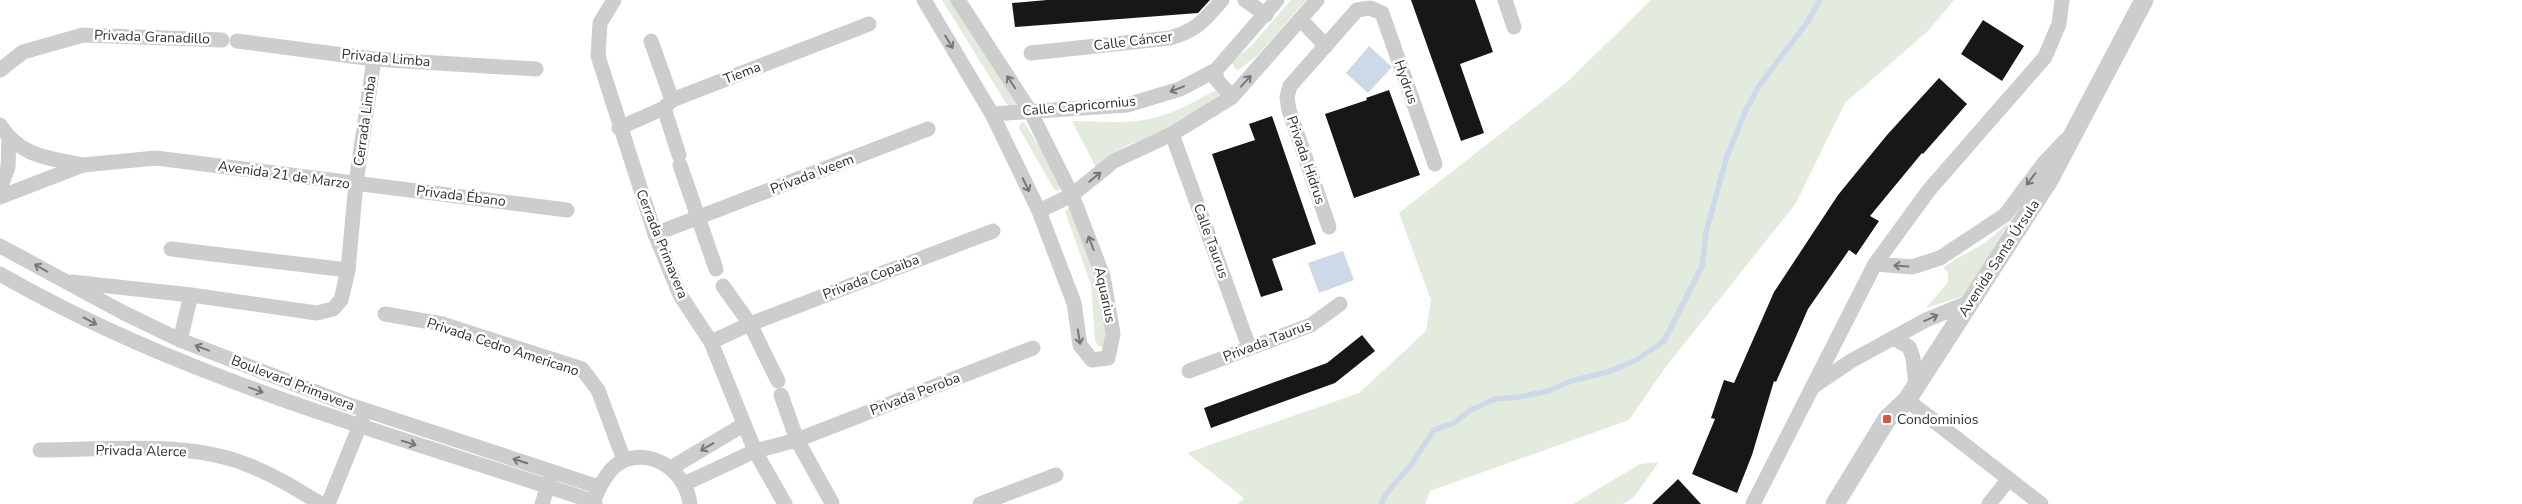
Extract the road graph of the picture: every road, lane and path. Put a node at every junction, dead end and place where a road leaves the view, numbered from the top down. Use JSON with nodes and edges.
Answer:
{"nodes":[{"id":1,"x":614,"y":0,"type":"edge"},
{"id":2,"x":924,"y":0,"type":"edge"},
{"id":3,"x":958,"y":0,"type":"edge"},
{"id":4,"x":1222,"y":0,"type":"edge"},
{"id":5,"x":1245,"y":0,"type":"edge"},
{"id":6,"x":1277,"y":0,"type":"edge"},
{"id":7,"x":1317,"y":0,"type":"edge"},
{"id":8,"x":1505,"y":0,"type":"edge"},
{"id":9,"x":2062,"y":0,"type":"edge"},
{"id":10,"x":2144,"y":0,"type":"edge"},
{"id":11,"x":1370,"y":8,"type":"joint"},
{"id":12,"x":1266,"y":15,"type":"junction"},
{"id":13,"x":1301,"y":20,"type":"junction"},
{"id":14,"x":869,"y":24,"type":"dead end"},
{"id":15,"x":1514,"y":27,"type":"dead end"},
{"id":16,"x":229,"y":40,"type":"joint"},
{"id":17,"x":651,"y":41,"type":"dead end"},
{"id":18,"x":1326,"y":46,"type":"junction"},
{"id":19,"x":1031,"y":54,"type":"dead end"},
{"id":20,"x":374,"y":59,"type":"junction"},
{"id":21,"x":536,"y":69,"type":"dead end"},
{"id":22,"x":0,"y":70,"type":"edge"},
{"id":23,"x":1216,"y":70,"type":"junction"},
{"id":24,"x":1232,"y":97,"type":"junction"},
{"id":25,"x":668,"y":104,"type":"junction"},
{"id":26,"x":1030,"y":111,"type":"junction"},
{"id":27,"x":992,"y":114,"type":"junction"},
{"id":28,"x":0,"y":125,"type":"edge"},
{"id":29,"x":619,"y":128,"type":"junction"},
{"id":30,"x":928,"y":129,"type":"dead end"},
{"id":31,"x":2075,"y":130,"type":"junction"},
{"id":32,"x":1172,"y":134,"type":"junction"},
{"id":33,"x":9,"y":139,"type":"junction"},
{"id":34,"x":1435,"y":164,"type":"dead end"},
{"id":35,"x":83,"y":165,"type":"junction"},
{"id":36,"x":356,"y":183,"type":"junction"},
{"id":37,"x":0,"y":189,"type":"edge"},
{"id":38,"x":1072,"y":196,"type":"junction"},
{"id":39,"x":0,"y":197,"type":"edge"},
{"id":40,"x":567,"y":210,"type":"dead end"},
{"id":41,"x":1039,"y":211,"type":"junction"},
{"id":42,"x":697,"y":218,"type":"junction"},
{"id":43,"x":1329,"y":227,"type":"dead end"},
{"id":44,"x":992,"y":231,"type":"dead end"},
{"id":45,"x":655,"y":234,"type":"junction"},
{"id":46,"x":0,"y":246,"type":"edge"},
{"id":47,"x":171,"y":249,"type":"dead end"},
{"id":48,"x":1875,"y":264,"type":"junction"},
{"id":49,"x":716,"y":269,"type":"dead end"},
{"id":50,"x":348,"y":270,"type":"junction"},
{"id":51,"x":0,"y":274,"type":"edge"},
{"id":52,"x":64,"y":282,"type":"junction"},
{"id":53,"x":723,"y":286,"type":"dead end"},
{"id":54,"x":191,"y":295,"type":"junction"},
{"id":55,"x":51,"y":300,"type":"junction"},
{"id":56,"x":1970,"y":302,"type":"junction"},
{"id":57,"x":1340,"y":304,"type":"dead end"},
{"id":58,"x":385,"y":314,"type":"dead end"},
{"id":59,"x":750,"y":324,"type":"junction"},
{"id":60,"x":1893,"y":338,"type":"junction"},
{"id":61,"x":180,"y":340,"type":"junction"},
{"id":62,"x":711,"y":342,"type":"junction"},
{"id":63,"x":1249,"y":347,"type":"junction"},
{"id":64,"x":1033,"y":348,"type":"dead end"},
{"id":65,"x":1189,"y":371,"type":"dead end"},
{"id":66,"x":1812,"y":387,"type":"junction"},
{"id":67,"x":1912,"y":393,"type":"junction"},
{"id":68,"x":367,"y":410,"type":"junction"},
{"id":69,"x":743,"y":425,"type":"junction"},
{"id":70,"x":359,"y":427,"type":"junction"},
{"id":71,"x":797,"y":440,"type":"junction"},
{"id":72,"x":40,"y":450,"type":"dead end"},
{"id":73,"x":755,"y":451,"type":"junction"},
{"id":74,"x":624,"y":460,"type":"junction"},
{"id":75,"x":671,"y":468,"type":"junction"},
{"id":76,"x":1056,"y":475,"type":"dead end"},
{"id":77,"x":551,"y":479,"type":"junction"},
{"id":78,"x":2008,"y":480,"type":"junction"},
{"id":79,"x":684,"y":484,"type":"junction"},
{"id":80,"x":597,"y":498,"type":"edge"},
{"id":81,"x":832,"y":503,"type":"edge"},
{"id":82,"x":321,"y":504,"type":"edge"},
{"id":83,"x":328,"y":504,"type":"edge"},
{"id":84,"x":542,"y":504,"type":"edge"},
{"id":85,"x":690,"y":504,"type":"edge"},
{"id":86,"x":785,"y":504,"type":"edge"},
{"id":87,"x":980,"y":504,"type":"edge"},
{"id":88,"x":1753,"y":504,"type":"edge"},
{"id":89,"x":1835,"y":504,"type":"edge"},
{"id":90,"x":1989,"y":504,"type":"edge"},
{"id":91,"x":2042,"y":504,"type":"edge"}],
"edges":[{"from":1,"to":29,"type":"street","name":"Cerrada Primavera"},
{"from":2,"to":27,"type":"street","name":"Aquarius","one_way":true},
{"from":26,"to":3,"type":"street","name":"Aquarius","one_way":true},
{"from":4,"to":19,"type":"street","name":"Calle Cáncer"},
{"from":5,"to":12,"type":"street"},
{"from":6,"to":12,"type":"street","name":"Calle Capricornius"},
{"from":7,"to":13,"type":"street"},
{"from":8,"to":15,"type":"street"},
{"from":9,"to":48,"type":"street"},
{"from":10,"to":31,"type":"street","name":"Avenida Santa Úrsula"},
{"from":11,"to":18,"type":"street","name":"Privada Hidrus"},
{"from":11,"to":34,"type":"street","name":"Hydrus"},
{"from":12,"to":23,"type":"street","name":"Calle Capricornius"},
{"from":13,"to":18,"type":"street"},
{"from":24,"to":13,"type":"street","one_way":true},
{"from":14,"to":25,"type":"street","name":"Tiema"},
{"from":16,"to":20,"type":"street","name":"Privada Limba"},
{"from":16,"to":22,"type":"street","name":"Privada Granadillo"},
{"from":17,"to":25,"type":"street"},
{"from":18,"to":43,"type":"street","name":"Privada Hidrus"},
{"from":20,"to":21,"type":"street","name":"Privada Limba"},
{"from":20,"to":36,"type":"street","name":"Cerrada Limba"},
{"from":23,"to":24,"type":"street"},
{"from":23,"to":26,"type":"street","name":"Calle Capricornius","one_way":true},
{"from":24,"to":32,"type":"street"},
{"from":25,"to":29,"type":"street","name":"Tiema"},
{"from":25,"to":42,"type":"street"},
{"from":26,"to":27,"type":"street","name":"Calle Capricornius"},
{"from":26,"to":38,"type":"street","name":"Aquarius"},
{"from":27,"to":41,"type":"street","name":"Aquarius","one_way":true},
{"from":28,"to":33,"type":"street"},
{"from":29,"to":45,"type":"street","name":"Cerrada Primavera"},
{"from":30,"to":42,"type":"street","name":"Privada Iveem"},
{"from":31,"to":48,"type":"street","one_way":true},
{"from":31,"to":56,"type":"street","name":"Avenida Santa Úrsula"},
{"from":38,"to":32,"type":"street","one_way":true},
{"from":32,"to":63,"type":"street","name":"Calle Taurus"},
{"from":33,"to":35,"type":"street"},
{"from":33,"to":37,"type":"street"},
{"from":35,"to":36,"type":"street","name":"Avenida 21 de Marzo"},
{"from":35,"to":39,"type":"street","name":"Avenida 21 de Marzo"},
{"from":36,"to":40,"type":"street","name":"Privada Ébano"},
{"from":36,"to":50,"type":"street","name":"Avenida 21 de Marzo"},
{"from":38,"to":41,"type":"street"},
{"from":41,"to":38,"type":"street","name":"Aquarius","one_way":true},
{"from":42,"to":45,"type":"street","name":"Privada Iveem"},
{"from":42,"to":49,"type":"street"},
{"from":44,"to":59,"type":"street","name":"Privada Copaiba"},
{"from":45,"to":62,"type":"street","name":"Cerrada Primavera"},
{"from":52,"to":46,"type":"street","name":"Boulevard Primavera","one_way":true},
{"from":47,"to":50,"type":"street"},
{"from":48,"to":66,"type":"street"},
{"from":50,"to":54,"type":"street","name":"Avenida 21 de Marzo"},
{"from":51,"to":55,"type":"street","name":"Boulevard Primavera"},
{"from":52,"to":54,"type":"street","name":"Avenida 21 de Marzo"},
{"from":52,"to":55,"type":"street"},
{"from":52,"to":61,"type":"street","name":"Boulevard Primavera"},
{"from":53,"to":59,"type":"street"},
{"from":54,"to":61,"type":"street"},
{"from":55,"to":70,"type":"street","name":"Boulevard Primavera","one_way":true},
{"from":60,"to":56,"type":"street","one_way":true},
{"from":56,"to":67,"type":"street","name":"Avenida Santa Úrsula"},
{"from":57,"to":63,"type":"street","name":"Privada Taurus"},
{"from":58,"to":74,"type":"street","name":"Privada Cedro Americano"},
{"from":59,"to":62,"type":"street","name":"Privada Copaiba"},
{"from":59,"to":71,"type":"street"},
{"from":60,"to":66,"type":"street"},
{"from":60,"to":67,"type":"street"},
{"from":68,"to":61,"type":"street","name":"Boulevard Primavera","one_way":true},
{"from":62,"to":69,"type":"street","name":"Cerrada Primavera"},
{"from":63,"to":65,"type":"street","name":"Privada Taurus"},
{"from":64,"to":71,"type":"street","name":"Privada Peroba"},
{"from":66,"to":88,"type":"street"},
{"from":67,"to":78,"type":"street"},
{"from":67,"to":89,"type":"street","name":"Avenida Santa Úrsula"},
{"from":68,"to":70,"type":"street"},
{"from":77,"to":68,"type":"street","name":"Boulevard Primavera","one_way":true},
{"from":69,"to":73,"type":"street","name":"Cerrada Primavera"},
{"from":69,"to":75,"type":"street","one_way":true},
{"from":70,"to":77,"type":"street","name":"Boulevard Primavera","one_way":true},
{"from":70,"to":83,"type":"street"},
{"from":71,"to":73,"type":"street","name":"Privada Peroba"},
{"from":71,"to":81,"type":"street"},
{"from":72,"to":82,"type":"street","name":"Privada Alerce"},
{"from":73,"to":79,"type":"street"},
{"from":73,"to":86,"type":"street","name":"Cerrada Primavera"},
{"from":74,"to":75,"type":"street"},
{"from":74,"to":80,"type":"street"},
{"from":75,"to":79,"type":"street"},
{"from":76,"to":87,"type":"street"},
{"from":77,"to":80,"type":"street","name":"Boulevard Primavera"},
{"from":77,"to":84,"type":"street"},
{"from":78,"to":90,"type":"street"},
{"from":78,"to":91,"type":"street"},
{"from":79,"to":85,"type":"street"}]}
